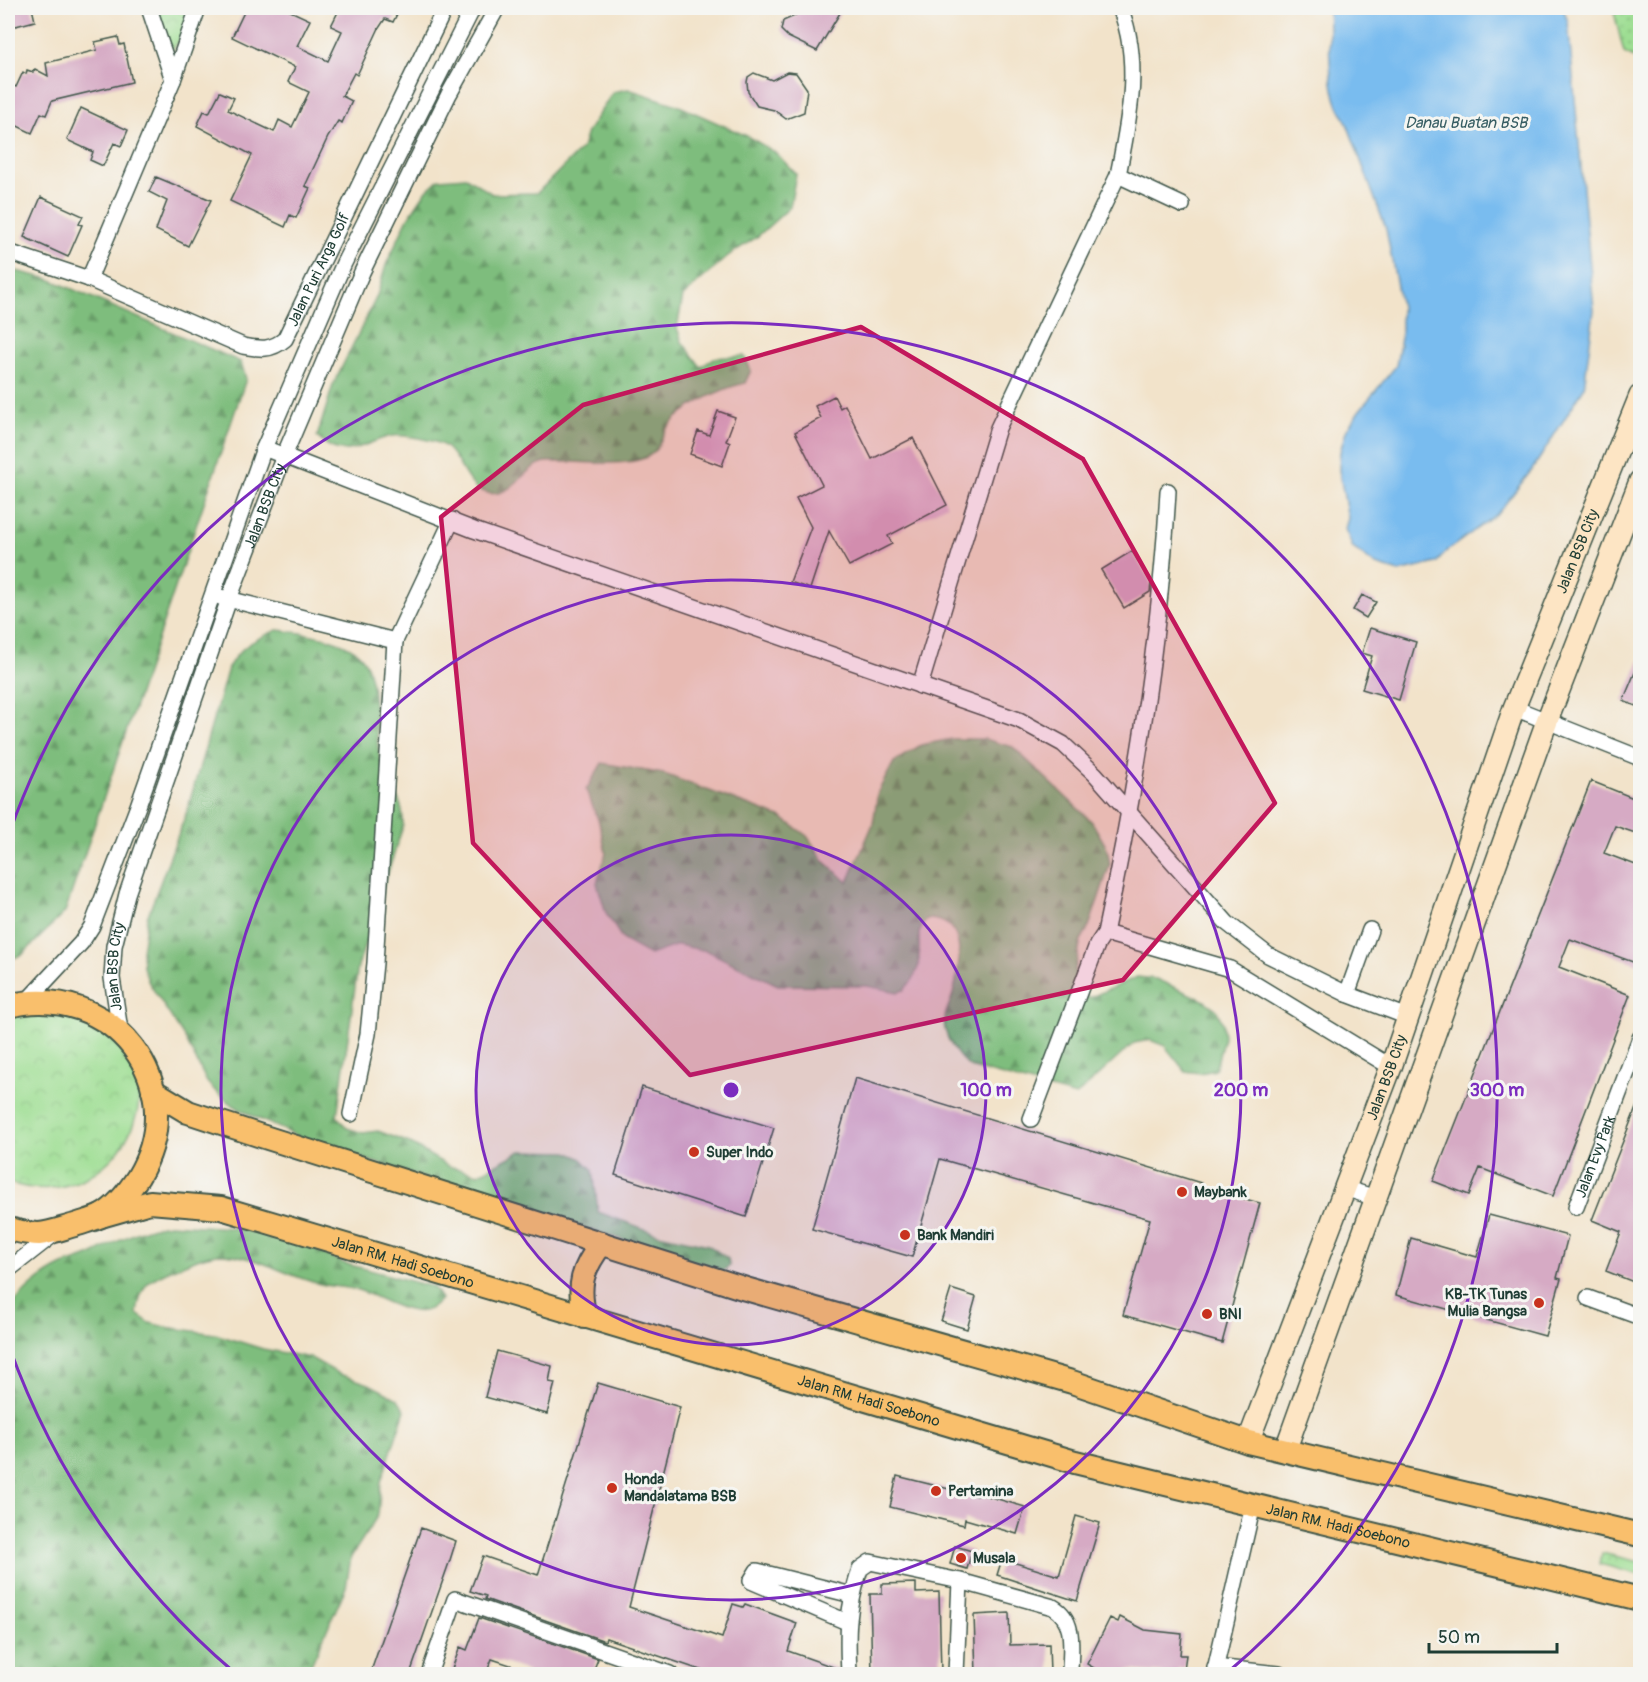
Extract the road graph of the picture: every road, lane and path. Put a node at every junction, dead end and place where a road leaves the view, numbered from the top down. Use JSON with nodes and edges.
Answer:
{"nodes":[{"id":1,"x":149,"y":8,"type":"edge"},
{"id":2,"x":198,"y":8,"type":"edge"},
{"id":3,"x":445,"y":8,"type":"edge"},
{"id":4,"x":472,"y":8,"type":"edge"},
{"id":5,"x":497,"y":8,"type":"edge"},
{"id":6,"x":1120,"y":8,"type":"edge"},
{"id":7,"x":173,"y":80,"type":"junction"},
{"id":8,"x":1118,"y":175,"type":"junction"},
{"id":9,"x":1182,"y":205,"type":"dead end"},
{"id":10,"x":8,"y":252,"type":"edge"},
{"id":11,"x":89,"y":279,"type":"junction"},
{"id":12,"x":1641,"y":396,"type":"edge"},
{"id":13,"x":264,"y":448,"type":"junction"},
{"id":14,"x":284,"y":456,"type":"junction"},
{"id":15,"x":1641,"y":481,"type":"edge"},
{"id":16,"x":1168,"y":491,"type":"dead end"},
{"id":17,"x":452,"y":520,"type":"junction"},
{"id":18,"x":211,"y":595,"type":"junction"},
{"id":19,"x":229,"y":599,"type":"junction"},
{"id":20,"x":395,"y":641,"type":"junction"},
{"id":21,"x":920,"y":686,"type":"junction"},
{"id":22,"x":1514,"y":708,"type":"junction"},
{"id":23,"x":1547,"y":721,"type":"junction"},
{"id":24,"x":1641,"y":758,"type":"edge"},
{"id":25,"x":1131,"y":812,"type":"junction"},
{"id":26,"x":1370,"y":930,"type":"dead end"},
{"id":27,"x":1105,"y":933,"type":"junction"},
{"id":28,"x":1347,"y":994,"type":"junction"},
{"id":29,"x":17,"y":1003,"type":"edge"},
{"id":30,"x":1408,"y":1017,"type":"junction"},
{"id":31,"x":120,"y":1030,"type":"junction"},
{"id":32,"x":1641,"y":1038,"type":"edge"},
{"id":33,"x":1391,"y":1067,"type":"junction"},
{"id":34,"x":153,"y":1091,"type":"junction"},
{"id":35,"x":351,"y":1114,"type":"dead end"},
{"id":36,"x":1031,"y":1119,"type":"dead end"},
{"id":37,"x":1344,"y":1188,"type":"junction"},
{"id":38,"x":1376,"y":1198,"type":"junction"},
{"id":39,"x":1576,"y":1207,"type":"dead end"},
{"id":40,"x":101,"y":1216,"type":"junction"},
{"id":41,"x":8,"y":1229,"type":"edge"},
{"id":42,"x":59,"y":1230,"type":"junction"},
{"id":43,"x":602,"y":1243,"type":"junction"},
{"id":44,"x":8,"y":1270,"type":"edge"},
{"id":45,"x":1588,"y":1298,"type":"dead end"},
{"id":46,"x":585,"y":1317,"type":"junction"},
{"id":47,"x":1641,"y":1317,"type":"edge"},
{"id":48,"x":1248,"y":1442,"type":"junction"},
{"id":49,"x":1285,"y":1451,"type":"junction"},
{"id":50,"x":1253,"y":1505,"type":"junction"},
{"id":51,"x":1641,"y":1534,"type":"edge"},
{"id":52,"x":960,"y":1581,"type":"junction"},
{"id":53,"x":852,"y":1595,"type":"junction"},
{"id":54,"x":1641,"y":1599,"type":"edge"},
{"id":55,"x":847,"y":1622,"type":"junction"},
{"id":56,"x":651,"y":1671,"type":"edge"},
{"id":57,"x":1214,"y":1671,"type":"edge"},
{"id":58,"x":429,"y":1674,"type":"edge"},
{"id":59,"x":669,"y":1674,"type":"edge"},
{"id":60,"x":849,"y":1674,"type":"edge"},
{"id":61,"x":956,"y":1674,"type":"edge"},
{"id":62,"x":1070,"y":1674,"type":"edge"},
{"id":63,"x":1279,"y":1674,"type":"edge"}],
"edges":[{"from":1,"to":7,"type":"street"},
{"from":2,"to":7,"type":"street"},
{"from":3,"to":11,"type":"street","name":"Jalan Puri Arga Golf"},
{"from":4,"to":13,"type":"street","name":"Jalan BSB City"},
{"from":5,"to":14,"type":"street","name":"Jalan BSB City"},
{"from":6,"to":8,"type":"street"},
{"from":7,"to":11,"type":"street"},
{"from":8,"to":9,"type":"street"},
{"from":8,"to":21,"type":"street"},
{"from":10,"to":11,"type":"street","name":"Jalan Puri Arga Golf"},
{"from":12,"to":22,"type":"street","name":"Jalan BSB City"},
{"from":13,"to":14,"type":"street"},
{"from":13,"to":18,"type":"street","name":"Jalan BSB City"},
{"from":14,"to":17,"type":"street"},
{"from":14,"to":19,"type":"street","name":"Jalan BSB City"},
{"from":15,"to":23,"type":"street","name":"Jalan BSB City"},
{"from":16,"to":25,"type":"street"},
{"from":17,"to":20,"type":"street"},
{"from":17,"to":21,"type":"street"},
{"from":18,"to":19,"type":"street"},
{"from":18,"to":29,"type":"street","name":"Jalan BSB City"},
{"from":19,"to":20,"type":"street"},
{"from":19,"to":31,"type":"street","name":"Jalan BSB City"},
{"from":20,"to":35,"type":"street"},
{"from":21,"to":25,"type":"street"},
{"from":22,"to":23,"type":"street"},
{"from":22,"to":30,"type":"street","name":"Jalan BSB City"},
{"from":23,"to":24,"type":"street"},
{"from":23,"to":38,"type":"street","name":"Jalan BSB City"},
{"from":25,"to":27,"type":"street"},
{"from":25,"to":28,"type":"street"},
{"from":26,"to":28,"type":"street"},
{"from":27,"to":33,"type":"street"},
{"from":27,"to":36,"type":"street"},
{"from":28,"to":30,"type":"street"},
{"from":29,"to":31,"type":"main road","name":"Jalan RM. Hadi Soebono"},
{"from":30,"to":33,"type":"street","name":"Jalan BSB City"},
{"from":31,"to":34,"type":"main road","name":"Jalan RM. Hadi Soebono"},
{"from":32,"to":39,"type":"street","name":"Jalan Evy Park"},
{"from":33,"to":37,"type":"street","name":"Jalan BSB City"},
{"from":34,"to":40,"type":"main road","name":"Jalan RM. Hadi Soebono"},
{"from":34,"to":43,"type":"main road"},
{"from":37,"to":38,"type":"street"},
{"from":37,"to":48,"type":"street","name":"Jalan BSB City"},
{"from":38,"to":49,"type":"street","name":"Jalan BSB City"},
{"from":40,"to":42,"type":"main road","name":"Jalan RM. Hadi Soebono"},
{"from":40,"to":46,"type":"main road","name":"Jalan RM. Hadi Soebono"},
{"from":41,"to":42,"type":"main road","name":"Jalan RM. Hadi Soebono"},
{"from":42,"to":44,"type":"street"},
{"from":43,"to":46,"type":"main road"},
{"from":43,"to":48,"type":"main road"},
{"from":45,"to":47,"type":"street"},
{"from":46,"to":50,"type":"main road","name":"Jalan RM. Hadi Soebono"},
{"from":48,"to":49,"type":"main road"},
{"from":49,"to":51,"type":"main road"},
{"from":50,"to":54,"type":"main road","name":"Jalan RM. Hadi Soebono"},
{"from":50,"to":57,"type":"street"},
{"from":52,"to":53,"type":"street"},
{"from":52,"to":61,"type":"street"},
{"from":52,"to":62,"type":"street"},
{"from":53,"to":55,"type":"street"},
{"from":53,"to":55,"type":"street"},
{"from":55,"to":60,"type":"street"},
{"from":56,"to":58,"type":"street"},
{"from":56,"to":59,"type":"street"},
{"from":57,"to":63,"type":"street"}]}
